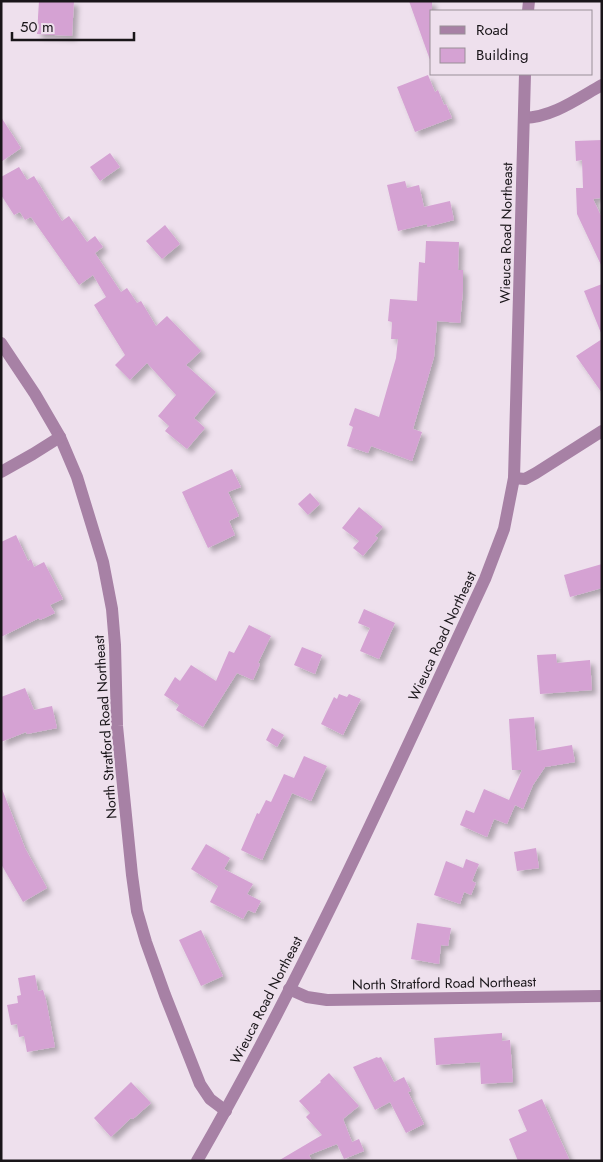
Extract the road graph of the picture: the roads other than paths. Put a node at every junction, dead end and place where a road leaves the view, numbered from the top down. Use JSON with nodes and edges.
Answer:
{"nodes":[{"id":1,"x":525,"y":75,"type":"edge"},
{"id":2,"x":602,"y":85,"type":"edge"},
{"id":3,"x":524,"y":118,"type":"junction"},
{"id":4,"x":1,"y":343,"type":"edge"},
{"id":5,"x":602,"y":431,"type":"edge"},
{"id":6,"x":60,"y":437,"type":"junction"},
{"id":7,"x":1,"y":472,"type":"edge"},
{"id":8,"x":514,"y":478,"type":"junction"},
{"id":9,"x":289,"y":989,"type":"junction"},
{"id":10,"x":602,"y":996,"type":"edge"},
{"id":11,"x":226,"y":1111,"type":"junction"},
{"id":12,"x":197,"y":1161,"type":"edge"}],
"edges":[{"from":1,"to":3,"type":"street","name":"Wieuca Road Northeast"},
{"from":2,"to":3,"type":"street"},
{"from":3,"to":8,"type":"street","name":"Wieuca Road Northeast"},
{"from":4,"to":6,"type":"street","name":"North Stratford Road Northeast"},
{"from":5,"to":8,"type":"street"},
{"from":6,"to":7,"type":"street"},
{"from":6,"to":11,"type":"street","name":"North Stratford Road Northeast"},
{"from":8,"to":9,"type":"street","name":"Wieuca Road Northeast"},
{"from":9,"to":10,"type":"street","name":"North Stratford Road Northeast"},
{"from":9,"to":11,"type":"street","name":"Wieuca Road Northeast"},
{"from":11,"to":12,"type":"street","name":"Wieuca Road Northeast"}]}
